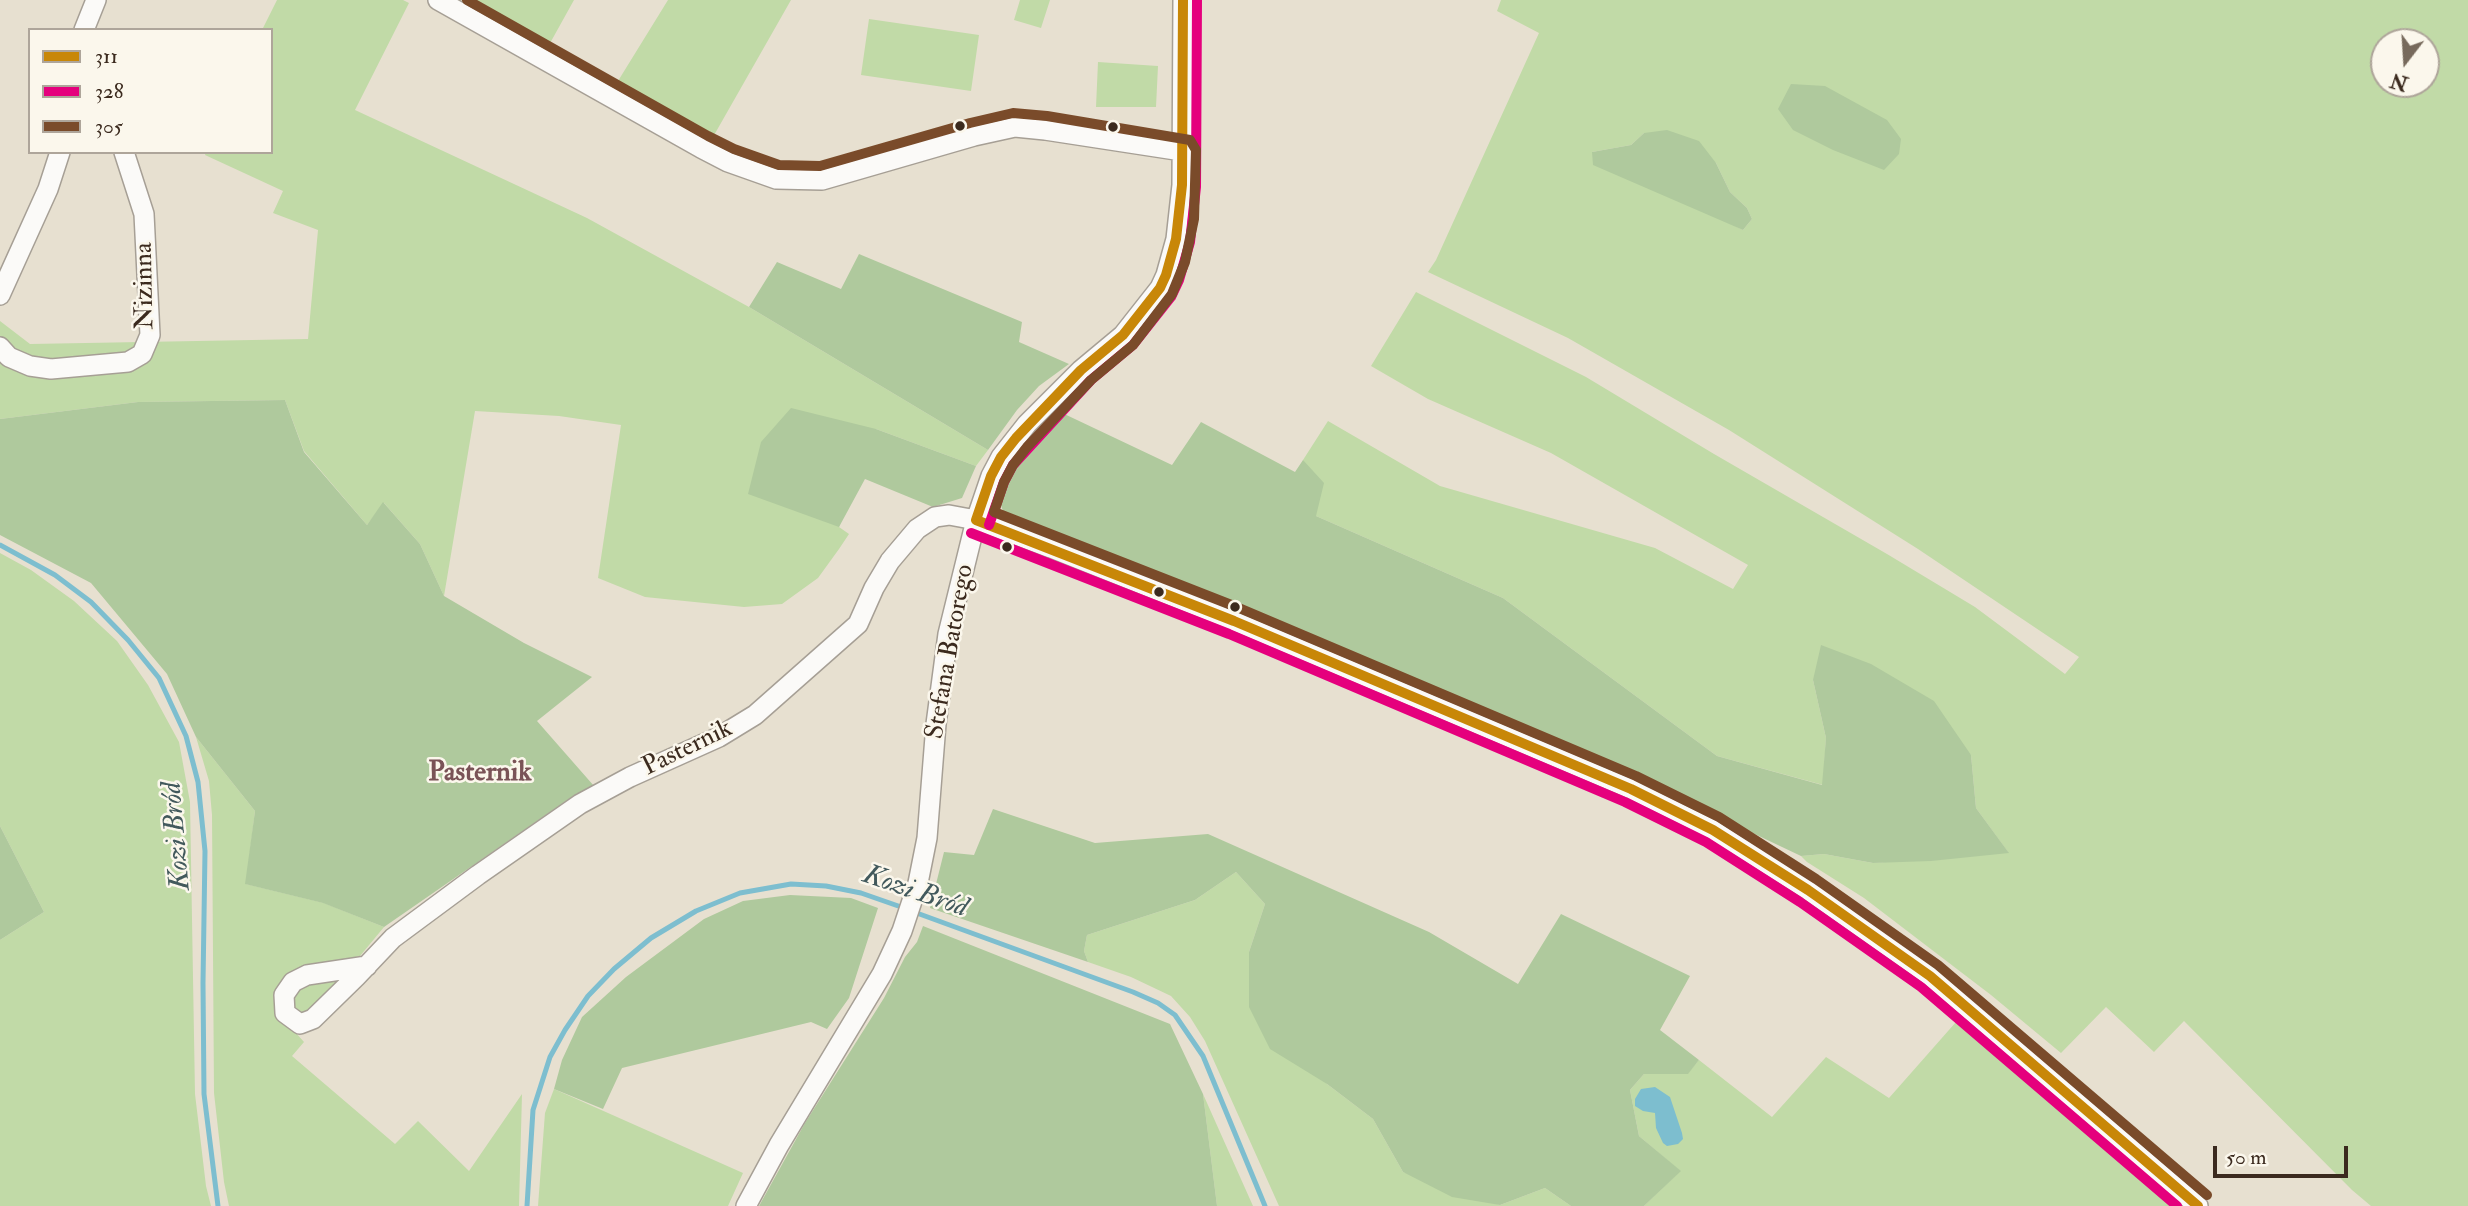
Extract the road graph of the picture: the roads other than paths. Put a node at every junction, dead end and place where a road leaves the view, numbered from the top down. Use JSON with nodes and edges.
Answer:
{"nodes":[{"id":1,"x":96,"y":0,"type":"edge"},
{"id":2,"x":439,"y":0,"type":"edge"},
{"id":3,"x":1184,"y":0,"type":"edge"},
{"id":4,"x":85,"y":28,"type":"edge"},
{"id":5,"x":1182,"y":151,"type":"junction"},
{"id":6,"x":59,"y":154,"type":"edge"},
{"id":7,"x":125,"y":154,"type":"edge"},
{"id":8,"x":0,"y":295,"type":"edge"},
{"id":9,"x":0,"y":347,"type":"edge"},
{"id":10,"x":976,"y":520,"type":"junction"},
{"id":11,"x":367,"y":965,"type":"dead end"},
{"id":12,"x":746,"y":1206,"type":"edge"},
{"id":13,"x":2198,"y":1206,"type":"edge"}],
"edges":[{"from":1,"to":4,"type":"street"},
{"from":2,"to":5,"type":"street"},
{"from":3,"to":5,"type":"street","name":"Stefana Batorego"},
{"from":5,"to":10,"type":"street","name":"Stefana Batorego"},
{"from":6,"to":8,"type":"street"},
{"from":7,"to":9,"type":"street","name":"Nizinna"},
{"from":10,"to":11,"type":"street","name":"Pasternik"},
{"from":10,"to":12,"type":"street","name":"Stefana Batorego"},
{"from":10,"to":13,"type":"street","name":"Pasternik"}]}
